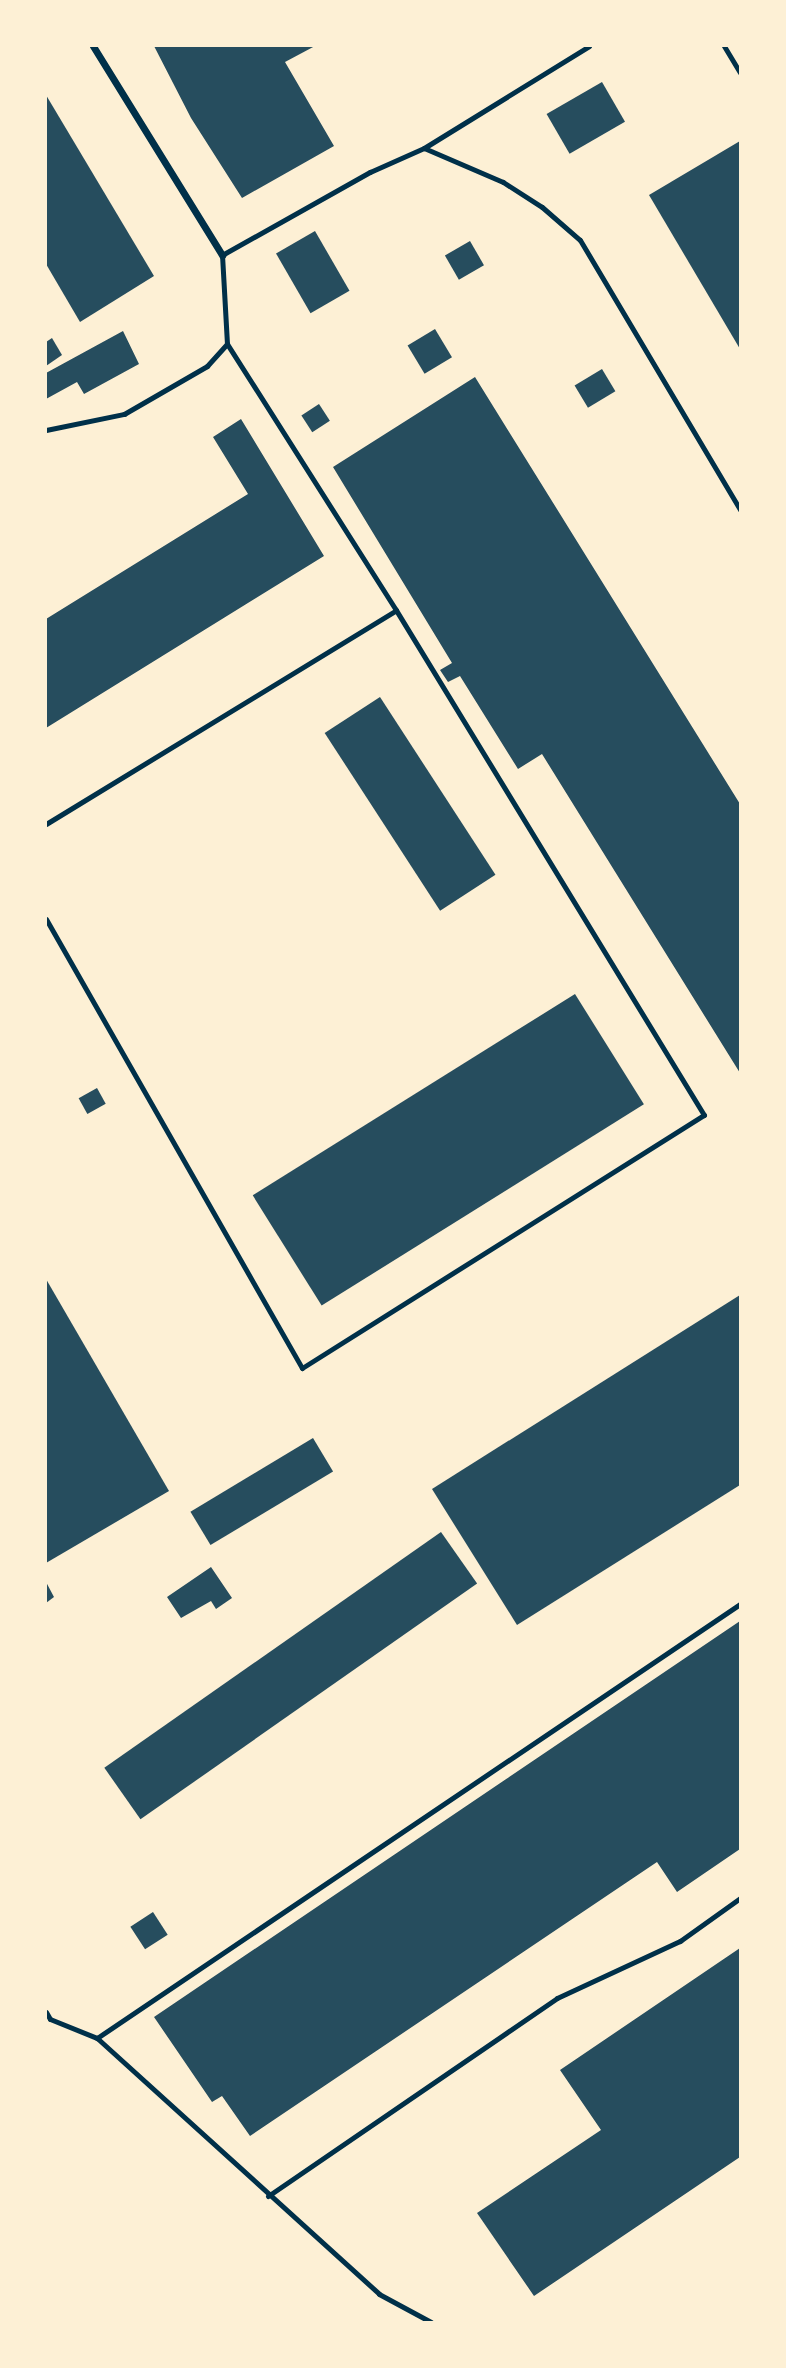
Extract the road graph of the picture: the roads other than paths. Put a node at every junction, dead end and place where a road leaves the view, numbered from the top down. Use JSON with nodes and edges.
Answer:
{"nodes":[{"id":1,"x":93,"y":46,"type":"edge"},
{"id":2,"x":589,"y":46,"type":"edge"},
{"id":3,"x":724,"y":46,"type":"edge"},
{"id":4,"x":740,"y":73,"type":"edge"},
{"id":5,"x":424,"y":148,"type":"junction"},
{"id":6,"x":222,"y":255,"type":"junction"},
{"id":7,"x":227,"y":344,"type":"junction"},
{"id":8,"x":46,"y":430,"type":"edge"},
{"id":9,"x":740,"y":510,"type":"edge"},
{"id":10,"x":396,"y":610,"type":"junction"},
{"id":11,"x":46,"y":824,"type":"edge"},
{"id":12,"x":46,"y":919,"type":"edge"},
{"id":13,"x":740,"y":1604,"type":"edge"},
{"id":14,"x":740,"y":1898,"type":"edge"},
{"id":15,"x":46,"y":2012,"type":"edge"},
{"id":16,"x":97,"y":2038,"type":"junction"},
{"id":17,"x":268,"y":2196,"type":"junction"},
{"id":18,"x":431,"y":2322,"type":"edge"}],
"edges":[{"from":1,"to":6,"type":"street"},
{"from":2,"to":5,"type":"lane"},
{"from":3,"to":4,"type":"lane"},
{"from":5,"to":6,"type":"lane"},
{"from":5,"to":9,"type":"lane"},
{"from":6,"to":7,"type":"lane"},
{"from":7,"to":8,"type":"lane"},
{"from":7,"to":10,"type":"lane"},
{"from":10,"to":11,"type":"lane"},
{"from":10,"to":12,"type":"lane"},
{"from":13,"to":16,"type":"lane"},
{"from":14,"to":17,"type":"lane"},
{"from":15,"to":16,"type":"lane"},
{"from":16,"to":17,"type":"lane"},
{"from":17,"to":18,"type":"lane"}]}
